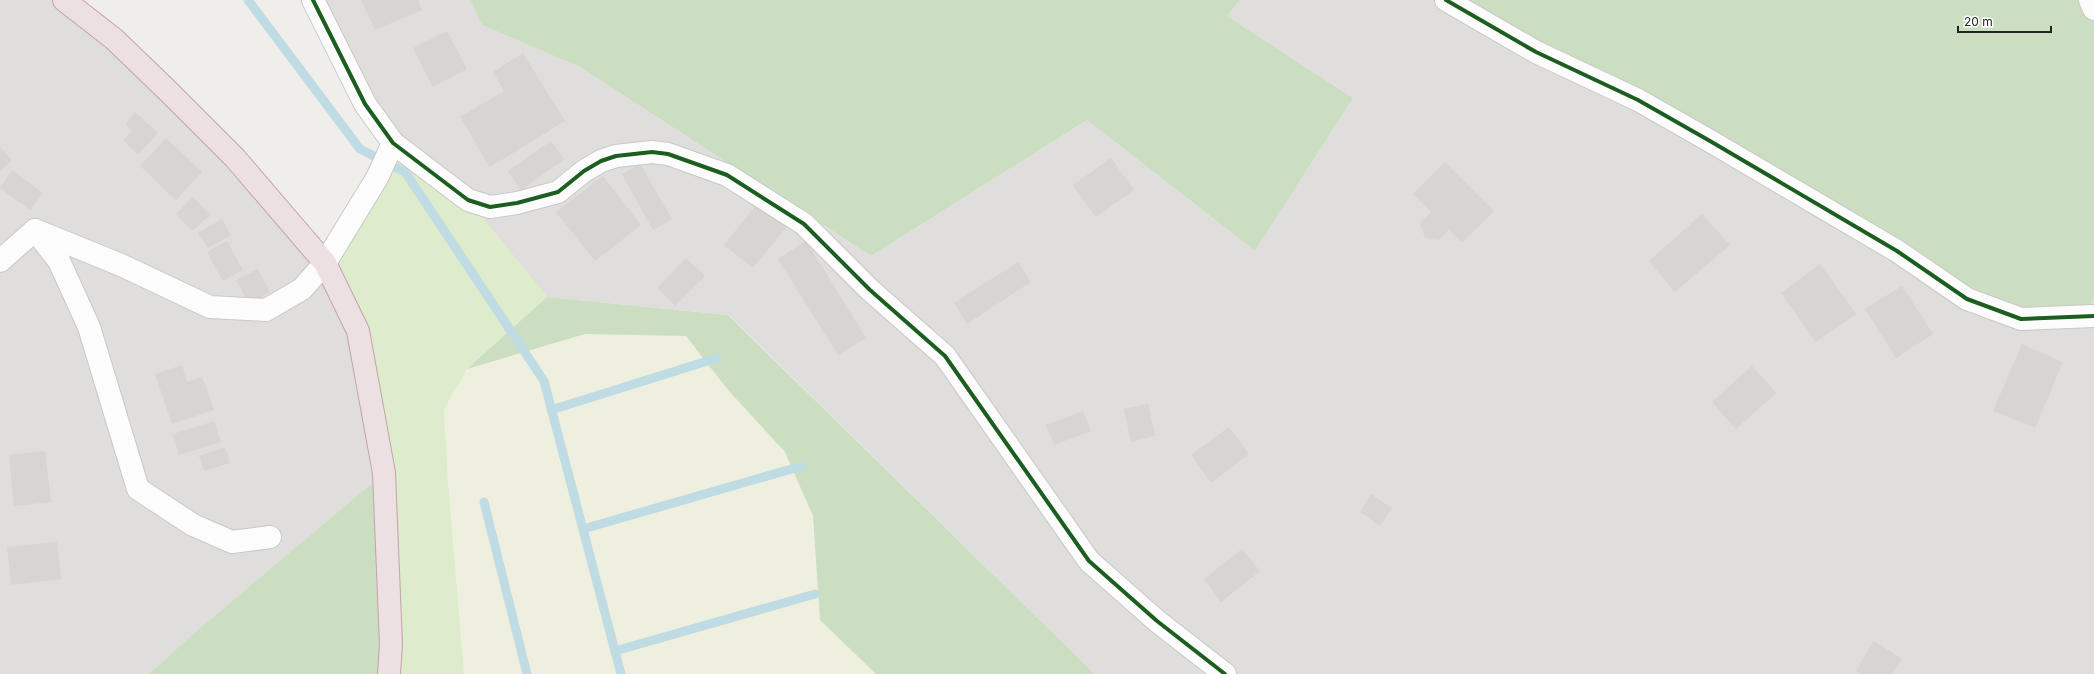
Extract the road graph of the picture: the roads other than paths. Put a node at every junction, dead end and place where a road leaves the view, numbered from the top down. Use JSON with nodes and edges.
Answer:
{"nodes":[{"id":1,"x":64,"y":0,"type":"edge"},
{"id":2,"x":313,"y":0,"type":"edge"},
{"id":3,"x":1446,"y":0,"type":"edge"},
{"id":4,"x":2090,"y":0,"type":"edge"},
{"id":5,"x":2094,"y":9,"type":"edge"},
{"id":6,"x":390,"y":147,"type":"junction"},
{"id":7,"x":35,"y":230,"type":"junction"},
{"id":8,"x":0,"y":261,"type":"edge"},
{"id":9,"x":324,"y":263,"type":"junction"},
{"id":10,"x":2094,"y":316,"type":"edge"},
{"id":11,"x":270,"y":537,"type":"dead end"},
{"id":12,"x":389,"y":674,"type":"edge"},
{"id":13,"x":1225,"y":674,"type":"edge"}],
"edges":[{"from":1,"to":9,"type":"highway"},
{"from":2,"to":6,"type":"street"},
{"from":3,"to":10,"type":"street"},
{"from":4,"to":5,"type":"street"},
{"from":6,"to":9,"type":"street"},
{"from":6,"to":13,"type":"street"},
{"from":7,"to":8,"type":"street"},
{"from":7,"to":9,"type":"street"},
{"from":7,"to":11,"type":"street"},
{"from":9,"to":12,"type":"highway"}]}
